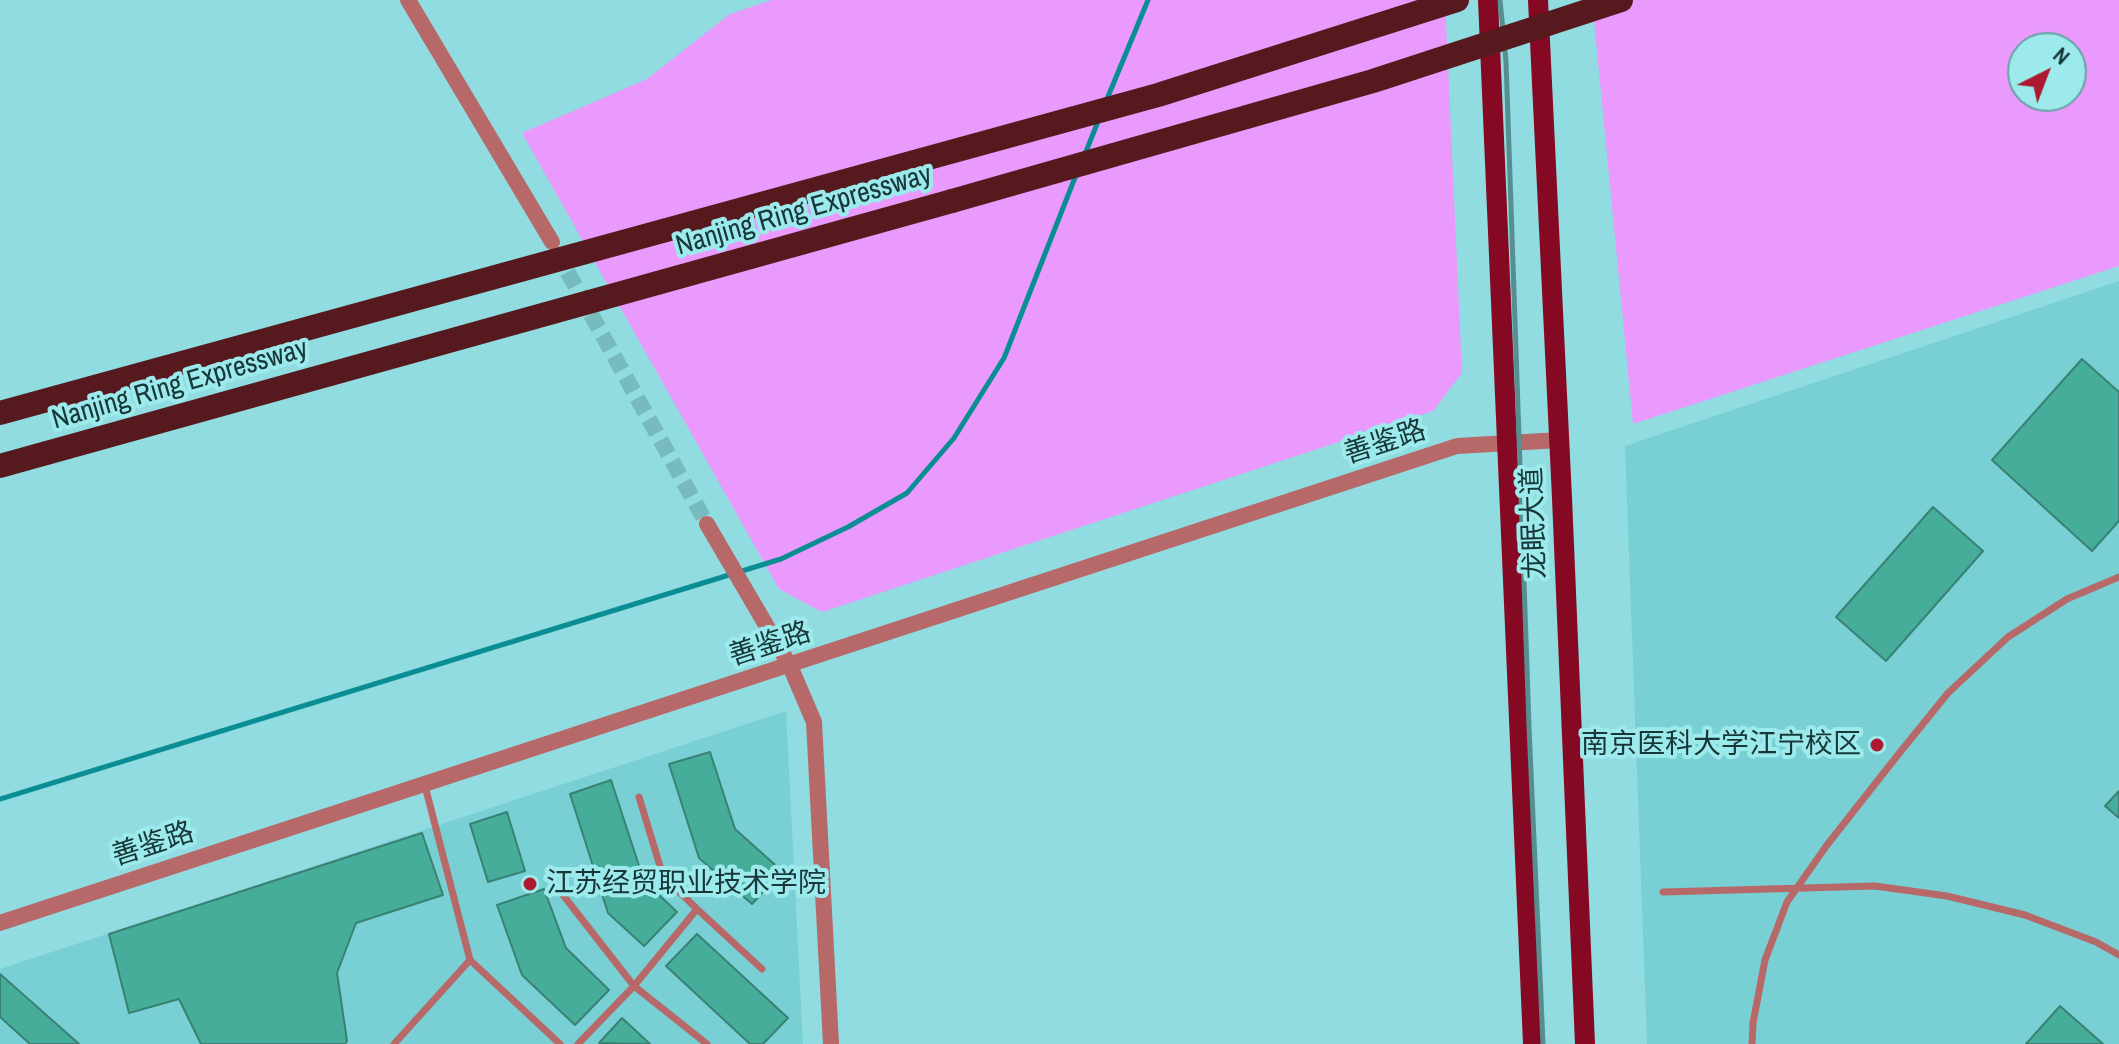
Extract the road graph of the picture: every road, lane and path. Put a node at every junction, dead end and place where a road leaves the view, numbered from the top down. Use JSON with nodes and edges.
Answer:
{"nodes":[{"id":1,"x":408,"y":0,"type":"edge"},
{"id":2,"x":1457,"y":0,"type":"edge"},
{"id":3,"x":1488,"y":0,"type":"edge"},
{"id":4,"x":1538,"y":0,"type":"edge"},
{"id":5,"x":1621,"y":0,"type":"edge"},
{"id":6,"x":552,"y":242,"type":"tunnel mouth"},
{"id":7,"x":0,"y":413,"type":"edge"},
{"id":8,"x":1560,"y":440,"type":"junction"},
{"id":9,"x":1508,"y":444,"type":"junction"},
{"id":10,"x":0,"y":466,"type":"edge"},
{"id":11,"x":707,"y":524,"type":"tunnel mouth"},
{"id":12,"x":2119,"y":577,"type":"edge"},
{"id":13,"x":790,"y":666,"type":"junction"},
{"id":14,"x":424,"y":784,"type":"junction"},
{"id":15,"x":639,"y":797,"type":"dead end"},
{"id":16,"x":556,"y":886,"type":"dead end"},
{"id":17,"x":1797,"y":888,"type":"junction"},
{"id":18,"x":1663,"y":892,"type":"dead end"},
{"id":19,"x":697,"y":909,"type":"junction"},
{"id":20,"x":0,"y":923,"type":"edge"},
{"id":21,"x":2119,"y":955,"type":"edge"},
{"id":22,"x":470,"y":960,"type":"junction"},
{"id":23,"x":762,"y":969,"type":"dead end"},
{"id":24,"x":634,"y":986,"type":"junction"},
{"id":25,"x":394,"y":1044,"type":"edge"},
{"id":26,"x":560,"y":1044,"type":"edge"},
{"id":27,"x":578,"y":1044,"type":"edge"},
{"id":28,"x":707,"y":1044,"type":"edge"},
{"id":29,"x":831,"y":1044,"type":"edge"},
{"id":30,"x":1533,"y":1044,"type":"edge"},
{"id":31,"x":1585,"y":1044,"type":"edge"},
{"id":32,"x":1752,"y":1044,"type":"edge"}],
"edges":[{"from":1,"to":6,"type":"street"},
{"from":2,"to":7,"type":"highway","name":"Nanjing Ring Expressway"},
{"from":3,"to":9,"type":"main road","name":"龙眠大道"},
{"from":4,"to":8,"type":"main road","name":"龙眠大道"},
{"from":5,"to":10,"type":"highway","name":"Nanjing Ring Expressway","bridge":true},
{"from":8,"to":9,"type":"street","name":"善鉴路"},
{"from":8,"to":31,"type":"main road","name":"龙眠大道"},
{"from":9,"to":13,"type":"street","name":"善鉴路"},
{"from":9,"to":30,"type":"main road","name":"龙眠大道"},
{"from":11,"to":13,"type":"street"},
{"from":12,"to":17,"type":"lane"},
{"from":13,"to":14,"type":"street","name":"善鉴路"},
{"from":13,"to":29,"type":"street"},
{"from":14,"to":20,"type":"street","name":"善鉴路"},
{"from":14,"to":22,"type":"lane"},
{"from":15,"to":19,"type":"lane"},
{"from":16,"to":24,"type":"lane"},
{"from":17,"to":18,"type":"lane"},
{"from":17,"to":21,"type":"lane"},
{"from":17,"to":32,"type":"lane"},
{"from":19,"to":23,"type":"lane"},
{"from":19,"to":24,"type":"lane"},
{"from":22,"to":25,"type":"lane"},
{"from":22,"to":26,"type":"lane"},
{"from":24,"to":27,"type":"lane"},
{"from":24,"to":28,"type":"lane"}]}
